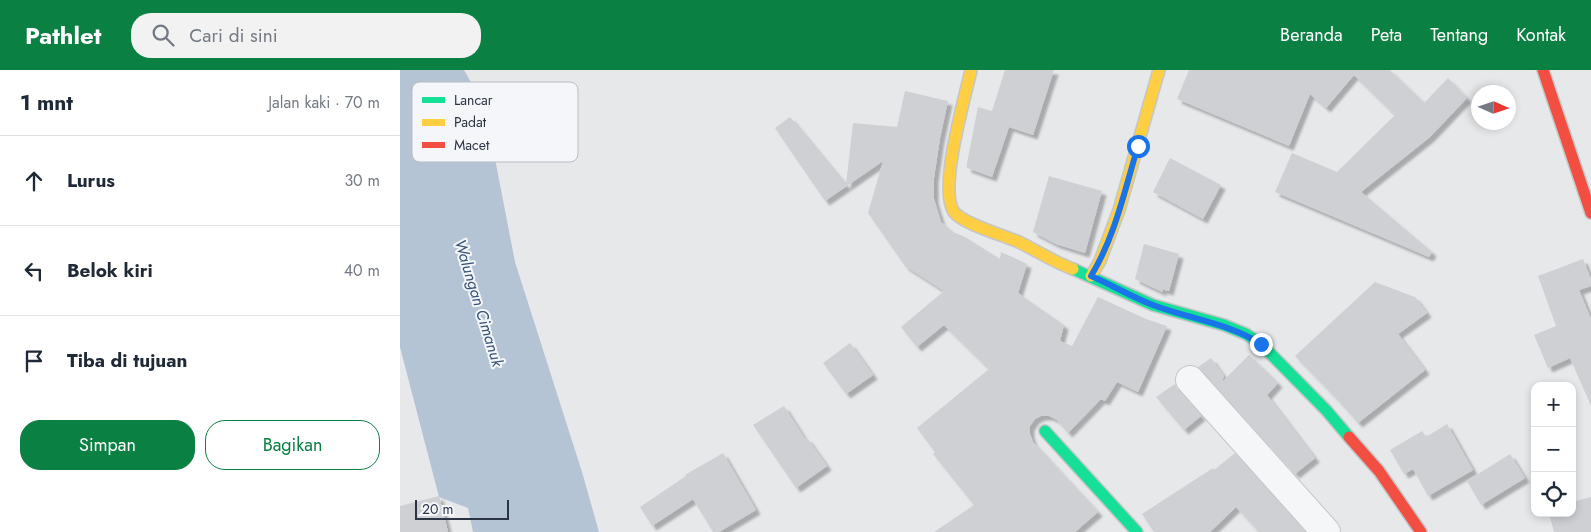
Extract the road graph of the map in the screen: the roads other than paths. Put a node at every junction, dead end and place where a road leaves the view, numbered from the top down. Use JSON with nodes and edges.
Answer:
{"nodes":[{"id":1,"x":971,"y":70,"type":"edge"},
{"id":2,"x":1159,"y":70,"type":"edge"},
{"id":3,"x":1543,"y":70,"type":"edge"},
{"id":4,"x":1591,"y":213,"type":"edge"},
{"id":5,"x":1091,"y":276,"type":"junction"},
{"id":6,"x":1190,"y":380,"type":"dead end"},
{"id":7,"x":1045,"y":432,"type":"dead end"},
{"id":8,"x":1137,"y":532,"type":"edge"},
{"id":9,"x":1326,"y":532,"type":"edge"},
{"id":10,"x":1421,"y":532,"type":"edge"}],
"edges":[{"from":1,"to":5,"type":"street"},
{"from":2,"to":5,"type":"street"},
{"from":3,"to":4,"type":"street"},
{"from":5,"to":10,"type":"street"},
{"from":6,"to":9,"type":"street"},
{"from":7,"to":8,"type":"street"}]}
